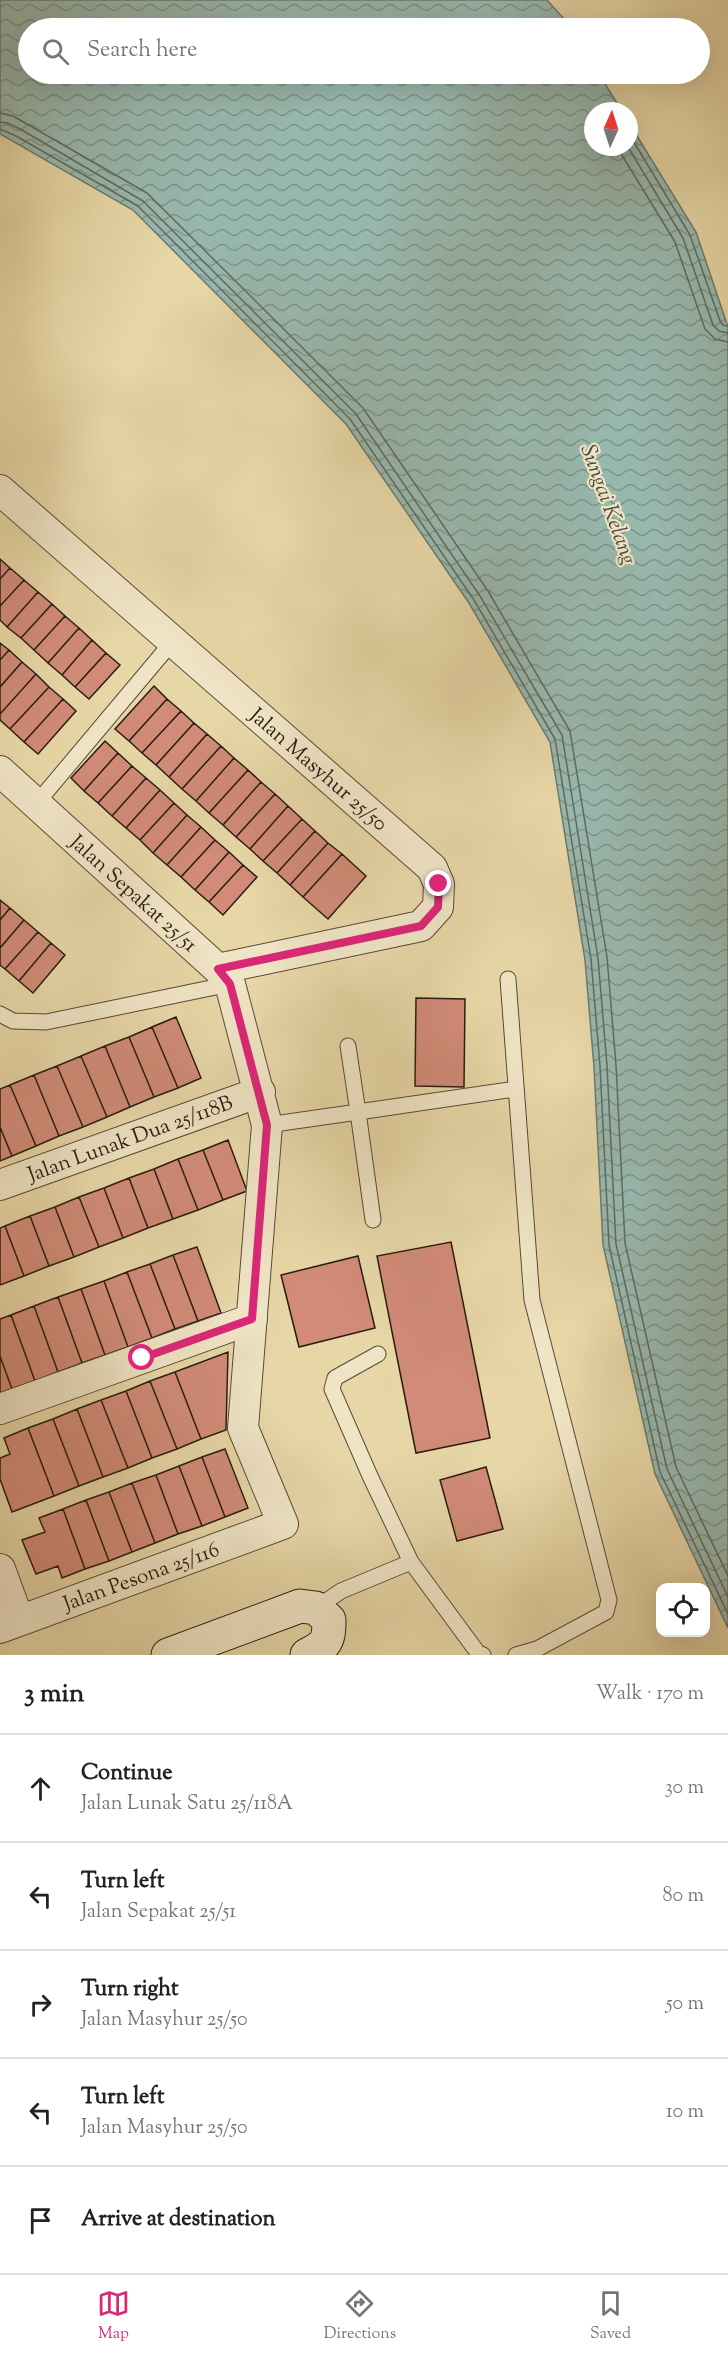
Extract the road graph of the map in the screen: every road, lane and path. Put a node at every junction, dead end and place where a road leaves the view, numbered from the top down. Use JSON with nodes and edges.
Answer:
{"nodes":[{"id":1,"x":0,"y":490,"type":"edge"},
{"id":2,"x":172,"y":641,"type":"junction"},
{"id":3,"x":0,"y":771,"type":"edge"},
{"id":4,"x":36,"y":804,"type":"junction"},
{"id":5,"x":224,"y":977,"type":"junction"},
{"id":6,"x":508,"y":979,"type":"dead end"},
{"id":7,"x":0,"y":1014,"type":"edge"},
{"id":8,"x":348,"y":1046,"type":"dead end"},
{"id":9,"x":515,"y":1089,"type":"junction"},
{"id":10,"x":260,"y":1092,"type":"junction"},
{"id":11,"x":357,"y":1112,"type":"junction"},
{"id":12,"x":267,"y":1125,"type":"junction"},
{"id":13,"x":0,"y":1185,"type":"edge"},
{"id":14,"x":373,"y":1220,"type":"dead end"},
{"id":15,"x":252,"y":1319,"type":"junction"},
{"id":16,"x":378,"y":1354,"type":"dead end"},
{"id":17,"x":0,"y":1409,"type":"edge"},
{"id":18,"x":411,"y":1562,"type":"junction"},
{"id":19,"x":0,"y":1569,"type":"edge"},
{"id":20,"x":315,"y":1608,"type":"junction"},
{"id":21,"x":10,"y":1624,"type":"edge"},
{"id":22,"x":168,"y":1655,"type":"edge"},
{"id":23,"x":307,"y":1655,"type":"edge"},
{"id":24,"x":483,"y":1655,"type":"edge"},
{"id":25,"x":516,"y":1655,"type":"edge"}],
"edges":[{"from":1,"to":2,"type":"street","name":"Jalan Masyhur 25/50"},
{"from":2,"to":4,"type":"lane"},
{"from":2,"to":5,"type":"street","name":"Jalan Masyhur 25/50"},
{"from":3,"to":4,"type":"street","name":"Jalan Sepakat 25/51"},
{"from":4,"to":5,"type":"street","name":"Jalan Sepakat 25/51"},
{"from":5,"to":7,"type":"lane"},
{"from":5,"to":10,"type":"street"},
{"from":6,"to":9,"type":"lane"},
{"from":8,"to":11,"type":"lane"},
{"from":9,"to":11,"type":"lane"},
{"from":9,"to":25,"type":"lane"},
{"from":10,"to":12,"type":"street"},
{"from":10,"to":13,"type":"street","name":"Jalan Lunak Dua 25/118B"},
{"from":11,"to":12,"type":"lane"},
{"from":11,"to":14,"type":"lane"},
{"from":12,"to":15,"type":"street"},
{"from":15,"to":17,"type":"street"},
{"from":15,"to":21,"type":"street","name":"Jalan Pesona 25/116"},
{"from":16,"to":18,"type":"lane"},
{"from":18,"to":20,"type":"lane"},
{"from":18,"to":24,"type":"lane"},
{"from":19,"to":21,"type":"street"},
{"from":20,"to":22,"type":"street"},
{"from":20,"to":23,"type":"street"}]}
